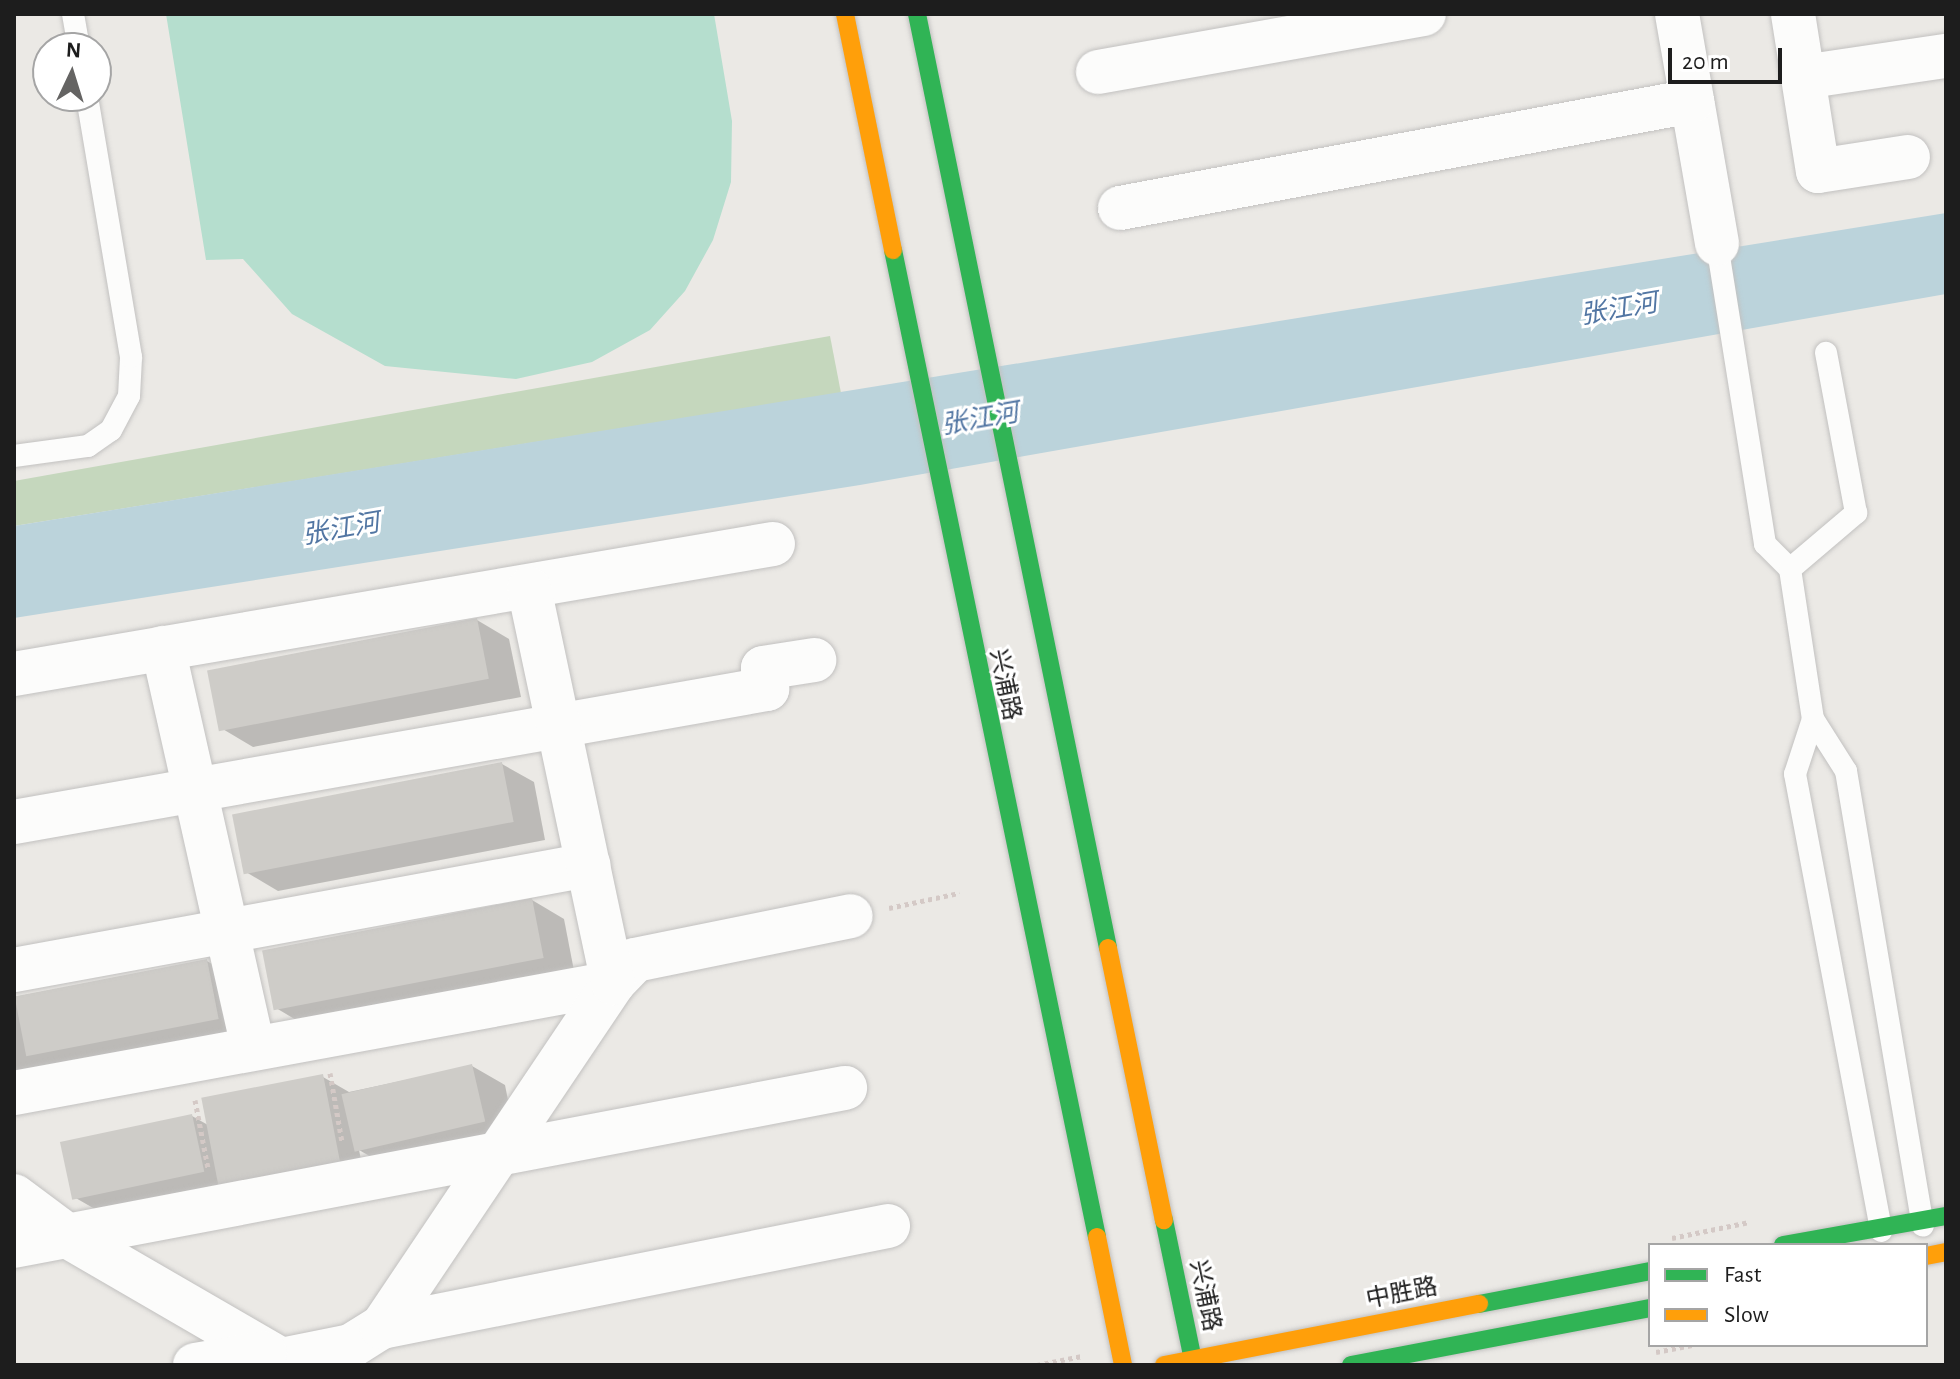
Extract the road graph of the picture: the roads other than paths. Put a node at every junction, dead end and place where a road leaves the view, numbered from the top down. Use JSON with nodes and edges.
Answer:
{"nodes":[{"id":1,"x":845,"y":14,"type":"edge"},
{"id":2,"x":917,"y":14,"type":"edge"},
{"id":3,"x":1793,"y":14,"type":"edge"},
{"id":4,"x":1687,"y":15,"type":"edge"},
{"id":5,"x":1401,"y":16,"type":"edge"},
{"id":6,"x":1946,"y":56,"type":"edge"},
{"id":7,"x":1098,"y":72,"type":"dead end"},
{"id":8,"x":1803,"y":77,"type":"junction"},
{"id":9,"x":1692,"y":101,"type":"junction"},
{"id":10,"x":90,"y":112,"type":"edge"},
{"id":11,"x":1908,"y":157,"type":"dead end"},
{"id":12,"x":1120,"y":208,"type":"dead end"},
{"id":13,"x":1717,"y":246,"type":"joint"},
{"id":14,"x":1826,"y":353,"type":"dead end"},
{"id":15,"x":14,"y":456,"type":"edge"},
{"id":16,"x":773,"y":544,"type":"dead end"},
{"id":17,"x":1790,"y":569,"type":"junction"},
{"id":18,"x":529,"y":589,"type":"junction"},
{"id":19,"x":163,"y":648,"type":"junction"},
{"id":20,"x":814,"y":660,"type":"dead end"},
{"id":21,"x":14,"y":674,"type":"edge"},
{"id":22,"x":1813,"y":719,"type":"junction"},
{"id":23,"x":558,"y":725,"type":"junction"},
{"id":24,"x":195,"y":789,"type":"junction"},
{"id":25,"x":14,"y":822,"type":"edge"},
{"id":26,"x":588,"y":865,"type":"junction"},
{"id":27,"x":851,"y":916,"type":"road end"},
{"id":28,"x":227,"y":932,"type":"junction"},
{"id":29,"x":14,"y":970,"type":"edge"},
{"id":30,"x":613,"y":983,"type":"junction"},
{"id":31,"x":253,"y":1048,"type":"junction"},
{"id":32,"x":845,"y":1088,"type":"dead end"},
{"id":33,"x":14,"y":1093,"type":"edge"},
{"id":34,"x":498,"y":1154,"type":"junction"},
{"id":35,"x":14,"y":1196,"type":"edge"},
{"id":36,"x":1936,"y":1217,"type":"edge"},
{"id":37,"x":888,"y":1226,"type":"dead end"},
{"id":38,"x":1877,"y":1227,"type":"junction"},
{"id":39,"x":69,"y":1237,"type":"junction"},
{"id":40,"x":1793,"y":1243,"type":"edge"},
{"id":41,"x":1895,"y":1243,"type":"edge"},
{"id":42,"x":1918,"y":1243,"type":"edge"},
{"id":43,"x":14,"y":1246,"type":"edge"},
{"id":44,"x":1648,"y":1271,"type":"edge"},
{"id":45,"x":1648,"y":1308,"type":"edge"},
{"id":46,"x":363,"y":1346,"type":"edge"},
{"id":47,"x":276,"y":1359,"type":"edge"},
{"id":48,"x":1193,"y":1362,"type":"edge"},
{"id":49,"x":195,"y":1365,"type":"edge"},
{"id":50,"x":1123,"y":1365,"type":"edge"},
{"id":51,"x":1164,"y":1365,"type":"edge"},
{"id":52,"x":1351,"y":1365,"type":"edge"}],
"edges":[{"from":1,"to":50,"type":"main road","name":"兴浦路"},
{"from":2,"to":48,"type":"main road","name":"兴浦路"},
{"from":3,"to":8,"type":"street"},
{"from":4,"to":9,"type":"street"},
{"from":5,"to":7,"type":"street"},
{"from":6,"to":8,"type":"street"},
{"from":8,"to":11,"type":"street"},
{"from":9,"to":12,"type":"street"},
{"from":9,"to":13,"type":"street"},
{"from":10,"to":15,"type":"lane"},
{"from":13,"to":17,"type":"lane"},
{"from":14,"to":17,"type":"lane"},
{"from":16,"to":18,"type":"street"},
{"from":17,"to":22,"type":"lane"},
{"from":18,"to":19,"type":"street"},
{"from":18,"to":23,"type":"street"},
{"from":19,"to":21,"type":"street"},
{"from":19,"to":24,"type":"street"},
{"from":20,"to":23,"type":"street"},
{"from":22,"to":36,"type":"lane"},
{"from":22,"to":38,"type":"lane"},
{"from":23,"to":24,"type":"street"},
{"from":23,"to":26,"type":"street"},
{"from":24,"to":25,"type":"street"},
{"from":24,"to":28,"type":"street"},
{"from":26,"to":28,"type":"street"},
{"from":26,"to":30,"type":"street"},
{"from":27,"to":30,"type":"street"},
{"from":28,"to":29,"type":"street"},
{"from":28,"to":31,"type":"street"},
{"from":30,"to":31,"type":"street"},
{"from":30,"to":34,"type":"street"},
{"from":31,"to":33,"type":"street"},
{"from":32,"to":34,"type":"street"},
{"from":34,"to":39,"type":"street"},
{"from":34,"to":46,"type":"street"},
{"from":35,"to":39,"type":"street"},
{"from":36,"to":38,"type":"main road"},
{"from":36,"to":42,"type":"lane"},
{"from":37,"to":46,"type":"street"},
{"from":38,"to":40,"type":"main road"},
{"from":38,"to":41,"type":"lane"},
{"from":39,"to":43,"type":"street"},
{"from":39,"to":47,"type":"street"},
{"from":44,"to":48,"type":"main road","name":"中胜路"},
{"from":45,"to":52,"type":"main road"},
{"from":46,"to":47,"type":"street"},
{"from":47,"to":49,"type":"street"},
{"from":48,"to":51,"type":"main road","name":"中胜路"}]}
